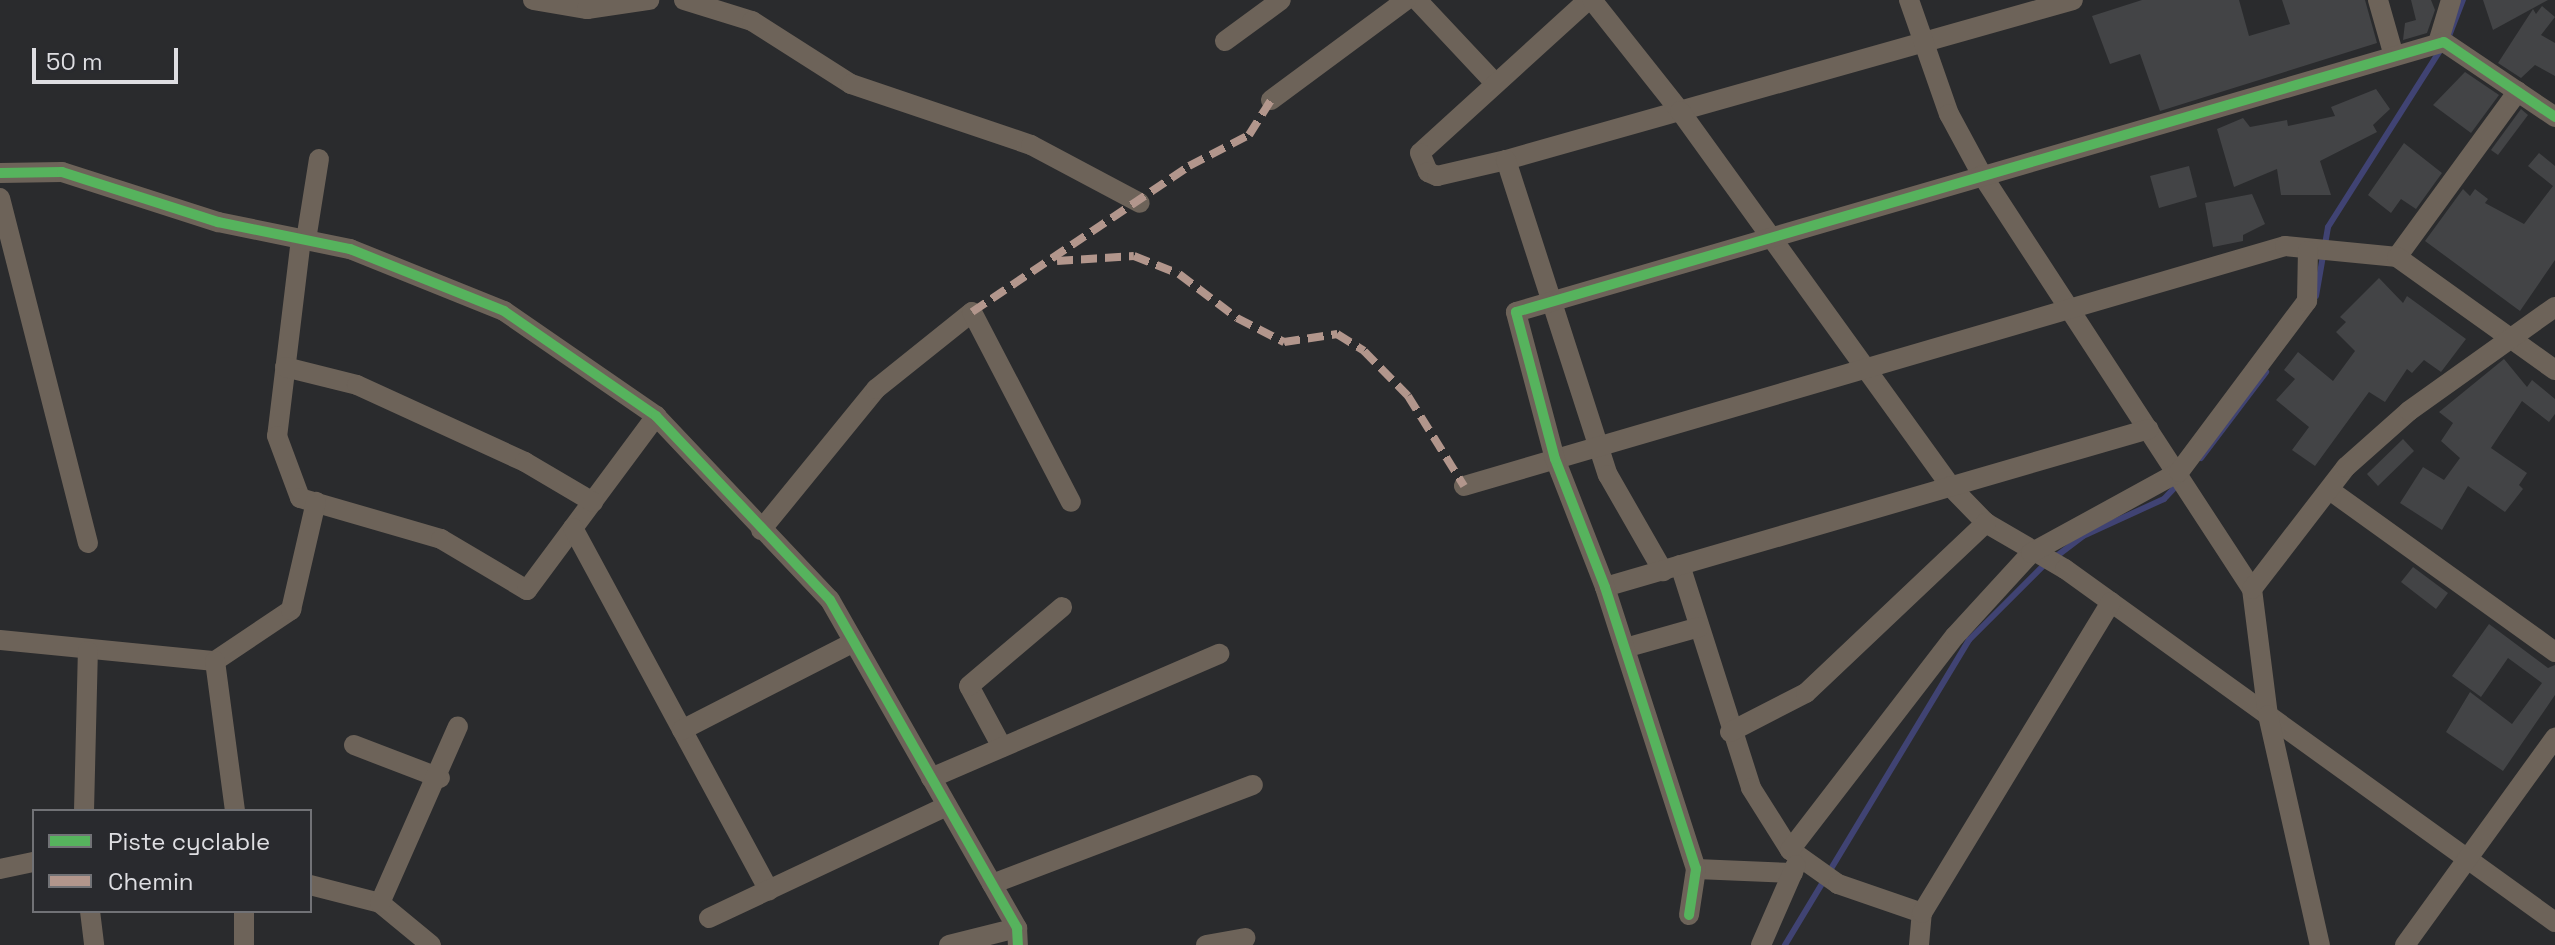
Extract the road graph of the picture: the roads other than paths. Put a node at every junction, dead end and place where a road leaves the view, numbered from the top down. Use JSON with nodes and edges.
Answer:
{"nodes":[{"id":1,"x":533,"y":0,"type":"edge"},
{"id":2,"x":649,"y":0,"type":"edge"},
{"id":3,"x":684,"y":0,"type":"edge"},
{"id":4,"x":1281,"y":0,"type":"edge"},
{"id":5,"x":1406,"y":0,"type":"edge"},
{"id":6,"x":1417,"y":0,"type":"edge"},
{"id":7,"x":1590,"y":0,"type":"edge"},
{"id":8,"x":1909,"y":0,"type":"edge"},
{"id":9,"x":2073,"y":0,"type":"edge"},
{"id":10,"x":2378,"y":0,"type":"edge"},
{"id":11,"x":2451,"y":0,"type":"edge"},
{"id":12,"x":1225,"y":41,"type":"dead end"},
{"id":13,"x":1920,"y":43,"type":"junction"},
{"id":14,"x":2445,"y":44,"type":"junction"},
{"id":15,"x":2394,"y":56,"type":"junction"},
{"id":16,"x":1494,"y":82,"type":"junction"},
{"id":17,"x":2518,"y":91,"type":"junction"},
{"id":18,"x":1271,"y":100,"type":"dead end"},
{"id":19,"x":1680,"y":111,"type":"junction"},
{"id":20,"x":2555,"y":117,"type":"edge"},
{"id":21,"x":319,"y":159,"type":"dead end"},
{"id":22,"x":1506,"y":160,"type":"junction"},
{"id":23,"x":0,"y":173,"type":"edge"},
{"id":24,"x":1982,"y":175,"type":"junction"},
{"id":25,"x":0,"y":198,"type":"edge"},
{"id":26,"x":1140,"y":203,"type":"dead end"},
{"id":27,"x":1769,"y":237,"type":"junction"},
{"id":28,"x":304,"y":240,"type":"junction"},
{"id":29,"x":2319,"y":252,"type":"junction"},
{"id":30,"x":2397,"y":257,"type":"junction"},
{"id":31,"x":1551,"y":300,"type":"junction"},
{"id":32,"x":2555,"y":307,"type":"edge"},
{"id":33,"x":2067,"y":310,"type":"junction"},
{"id":34,"x":2511,"y":339,"type":"junction"},
{"id":35,"x":285,"y":367,"type":"junction"},
{"id":36,"x":1864,"y":369,"type":"junction"},
{"id":37,"x":2555,"y":370,"type":"edge"},
{"id":38,"x":656,"y":416,"type":"junction"},
{"id":39,"x":2149,"y":429,"type":"junction"},
{"id":40,"x":1598,"y":446,"type":"junction"},
{"id":41,"x":1555,"y":459,"type":"junction"},
{"id":42,"x":2183,"y":480,"type":"junction"},
{"id":43,"x":1464,"y":486,"type":"dead end"},
{"id":44,"x":1950,"y":486,"type":"junction"},
{"id":45,"x":2331,"y":491,"type":"junction"},
{"id":46,"x":316,"y":502,"type":"junction"},
{"id":47,"x":593,"y":502,"type":"junction"},
{"id":48,"x":1071,"y":502,"type":"dead end"},
{"id":49,"x":1986,"y":523,"type":"junction"},
{"id":50,"x":573,"y":528,"type":"junction"},
{"id":51,"x":761,"y":530,"type":"junction"},
{"id":52,"x":88,"y":543,"type":"dead end"},
{"id":53,"x":2034,"y":555,"type":"junction"},
{"id":54,"x":1672,"y":568,"type":"junction"},
{"id":55,"x":1605,"y":587,"type":"junction"},
{"id":56,"x":2252,"y":589,"type":"junction"},
{"id":57,"x":2111,"y":602,"type":"junction"},
{"id":58,"x":1062,"y":607,"type":"dead end"},
{"id":59,"x":1699,"y":627,"type":"junction"},
{"id":60,"x":0,"y":640,"type":"edge"},
{"id":61,"x":854,"y":642,"type":"junction"},
{"id":62,"x":1625,"y":648,"type":"junction"},
{"id":63,"x":88,"y":651,"type":"junction"},
{"id":64,"x":2555,"y":652,"type":"edge"},
{"id":65,"x":1219,"y":654,"type":"dead end"},
{"id":66,"x":215,"y":661,"type":"junction"},
{"id":67,"x":2268,"y":715,"type":"junction"},
{"id":68,"x":458,"y":726,"type":"dead end"},
{"id":69,"x":682,"y":730,"type":"junction"},
{"id":70,"x":1730,"y":732,"type":"junction"},
{"id":71,"x":2555,"y":738,"type":"edge"},
{"id":72,"x":354,"y":745,"type":"dead end"},
{"id":73,"x":1002,"y":747,"type":"junction"},
{"id":74,"x":440,"y":778,"type":"junction"},
{"id":75,"x":931,"y":778,"type":"junction"},
{"id":76,"x":1253,"y":785,"type":"dead end"},
{"id":77,"x":947,"y":806,"type":"junction"},
{"id":78,"x":84,"y":809,"type":"edge"},
{"id":79,"x":235,"y":809,"type":"edge"},
{"id":80,"x":2467,"y":859,"type":"junction"},
{"id":81,"x":1794,"y":860,"type":"junction"},
{"id":82,"x":32,"y":862,"type":"edge"},
{"id":83,"x":0,"y":869,"type":"edge"},
{"id":84,"x":1696,"y":869,"type":"junction"},
{"id":85,"x":992,"y":884,"type":"junction"},
{"id":86,"x":312,"y":886,"type":"edge"},
{"id":87,"x":769,"y":890,"type":"junction"},
{"id":88,"x":380,"y":903,"type":"junction"},
{"id":89,"x":90,"y":913,"type":"edge"},
{"id":90,"x":244,"y":913,"type":"edge"},
{"id":91,"x":1922,"y":913,"type":"junction"},
{"id":92,"x":1689,"y":915,"type":"dead end"},
{"id":93,"x":709,"y":918,"type":"dead end"},
{"id":94,"x":2555,"y":922,"type":"edge"},
{"id":95,"x":1017,"y":936,"type":"edge"},
{"id":96,"x":1245,"y":938,"type":"dead end"},
{"id":97,"x":94,"y":945,"type":"edge"},
{"id":98,"x":244,"y":945,"type":"edge"},
{"id":99,"x":431,"y":945,"type":"edge"},
{"id":100,"x":949,"y":945,"type":"edge"},
{"id":101,"x":1206,"y":945,"type":"edge"},
{"id":102,"x":1761,"y":945,"type":"edge"},
{"id":103,"x":1919,"y":945,"type":"edge"},
{"id":104,"x":2320,"y":945,"type":"edge"},
{"id":105,"x":2405,"y":945,"type":"edge"}],
"edges":[{"from":1,"to":2,"type":"street"},
{"from":3,"to":26,"type":"street"},
{"from":4,"to":12,"type":"street"},
{"from":5,"to":18,"type":"street"},
{"from":6,"to":16,"type":"street"},
{"from":7,"to":16,"type":"street"},
{"from":7,"to":19,"type":"street"},
{"from":8,"to":13,"type":"street"},
{"from":9,"to":13,"type":"street"},
{"from":10,"to":15,"type":"street"},
{"from":11,"to":14,"type":"street"},
{"from":13,"to":19,"type":"street"},
{"from":13,"to":24,"type":"street"},
{"from":14,"to":15,"type":"street"},
{"from":14,"to":17,"type":"street"},
{"from":15,"to":24,"type":"street"},
{"from":16,"to":22,"type":"street"},
{"from":17,"to":20,"type":"street"},
{"from":17,"to":30,"type":"street"},
{"from":19,"to":22,"type":"street"},
{"from":19,"to":27,"type":"street"},
{"from":21,"to":28,"type":"street"},
{"from":22,"to":31,"type":"street"},
{"from":23,"to":28,"type":"street"},
{"from":24,"to":27,"type":"street"},
{"from":24,"to":33,"type":"street"},
{"from":25,"to":52,"type":"street"},
{"from":27,"to":31,"type":"street"},
{"from":27,"to":36,"type":"street"},
{"from":28,"to":35,"type":"street"},
{"from":28,"to":38,"type":"street"},
{"from":29,"to":30,"type":"street"},
{"from":29,"to":33,"type":"street"},
{"from":29,"to":42,"type":"street"},
{"from":30,"to":34,"type":"street"},
{"from":31,"to":40,"type":"street"},
{"from":31,"to":41,"type":"street"},
{"from":32,"to":34,"type":"street"},
{"from":33,"to":36,"type":"street"},
{"from":33,"to":39,"type":"street"},
{"from":34,"to":37,"type":"street"},
{"from":34,"to":45,"type":"street"},
{"from":35,"to":46,"type":"street"},
{"from":35,"to":47,"type":"street"},
{"from":36,"to":40,"type":"street"},
{"from":36,"to":44,"type":"street"},
{"from":38,"to":47,"type":"street"},
{"from":38,"to":51,"type":"street"},
{"from":39,"to":42,"type":"street"},
{"from":39,"to":44,"type":"street"},
{"from":40,"to":41,"type":"street"},
{"from":40,"to":54,"type":"street"},
{"from":41,"to":43,"type":"street"},
{"from":41,"to":55,"type":"street"},
{"from":42,"to":53,"type":"street"},
{"from":42,"to":56,"type":"street"},
{"from":44,"to":49,"type":"street"},
{"from":44,"to":54,"type":"street"},
{"from":45,"to":56,"type":"street"},
{"from":45,"to":64,"type":"street"},
{"from":46,"to":50,"type":"street"},
{"from":46,"to":66,"type":"street"},
{"from":47,"to":50,"type":"street"},
{"from":48,"to":51,"type":"street"},
{"from":49,"to":53,"type":"street"},
{"from":49,"to":70,"type":"street"},
{"from":50,"to":69,"type":"street"},
{"from":51,"to":61,"type":"street"},
{"from":53,"to":57,"type":"street"},
{"from":53,"to":81,"type":"street"},
{"from":54,"to":55,"type":"street"},
{"from":54,"to":59,"type":"street"},
{"from":55,"to":62,"type":"street"},
{"from":56,"to":67,"type":"street"},
{"from":57,"to":67,"type":"street"},
{"from":57,"to":91,"type":"street"},
{"from":58,"to":73,"type":"street"},
{"from":59,"to":62,"type":"street"},
{"from":59,"to":70,"type":"street"},
{"from":60,"to":63,"type":"street"},
{"from":61,"to":69,"type":"street"},
{"from":61,"to":75,"type":"street"},
{"from":62,"to":84,"type":"street"},
{"from":63,"to":66,"type":"street"},
{"from":63,"to":78,"type":"street"},
{"from":65,"to":73,"type":"street"},
{"from":66,"to":79,"type":"street"},
{"from":67,"to":80,"type":"street"},
{"from":67,"to":104,"type":"street"},
{"from":68,"to":74,"type":"street"},
{"from":69,"to":87,"type":"street"},
{"from":70,"to":81,"type":"street"},
{"from":71,"to":80,"type":"street"},
{"from":72,"to":74,"type":"street"},
{"from":73,"to":75,"type":"street"},
{"from":74,"to":88,"type":"street"},
{"from":75,"to":77,"type":"street"},
{"from":76,"to":85,"type":"street"},
{"from":77,"to":85,"type":"street"},
{"from":77,"to":87,"type":"street"},
{"from":80,"to":94,"type":"street"},
{"from":80,"to":105,"type":"street"},
{"from":81,"to":84,"type":"street"},
{"from":81,"to":91,"type":"street"},
{"from":81,"to":102,"type":"street"},
{"from":82,"to":83,"type":"street"},
{"from":84,"to":92,"type":"street"},
{"from":85,"to":95,"type":"street"},
{"from":86,"to":88,"type":"street"},
{"from":87,"to":93,"type":"street"},
{"from":88,"to":99,"type":"street"},
{"from":89,"to":97,"type":"street"},
{"from":90,"to":98,"type":"street"},
{"from":91,"to":103,"type":"street"},
{"from":95,"to":100,"type":"street"},
{"from":96,"to":101,"type":"street"}]}
